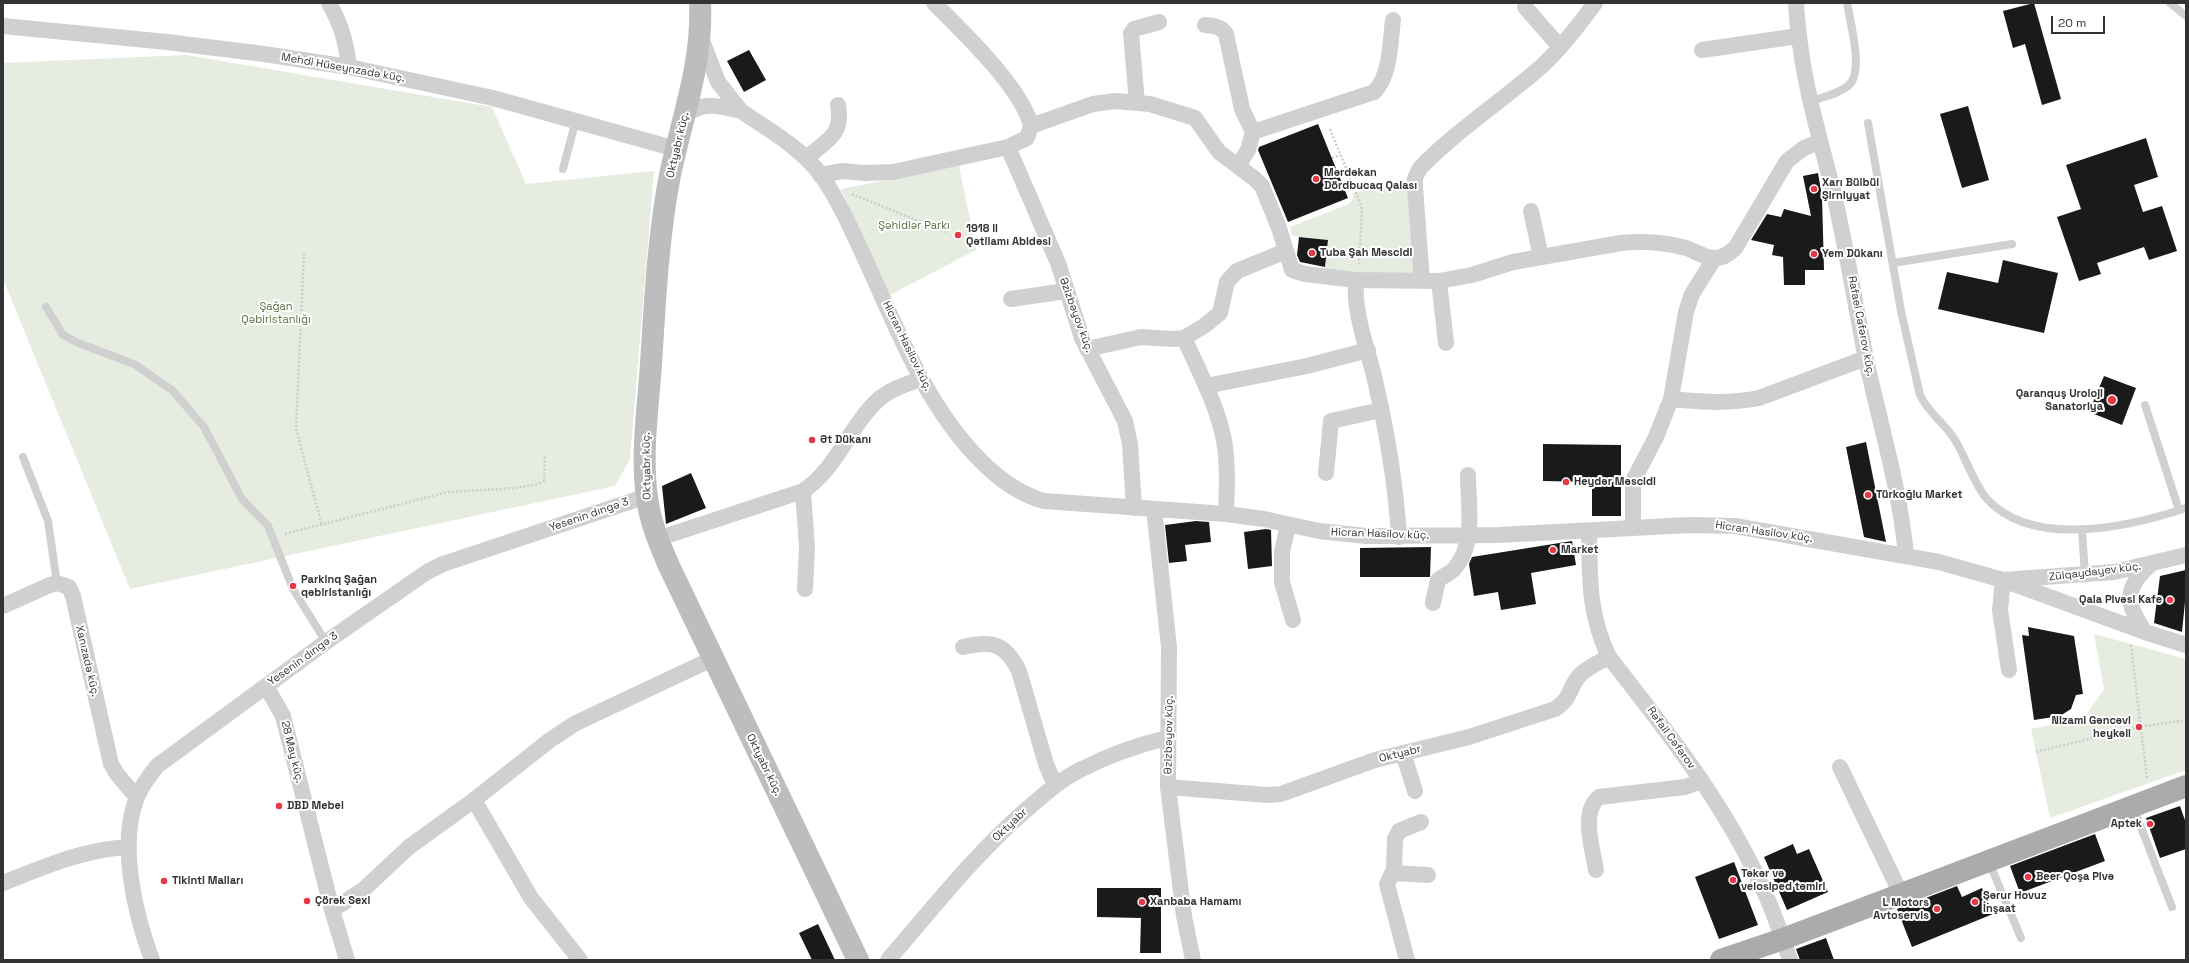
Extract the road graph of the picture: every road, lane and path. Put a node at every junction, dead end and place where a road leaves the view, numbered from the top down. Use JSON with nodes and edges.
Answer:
{"nodes":[{"id":1,"x":330,"y":3,"type":"edge"},
{"id":2,"x":700,"y":3,"type":"edge"},
{"id":3,"x":934,"y":3,"type":"edge"},
{"id":4,"x":1595,"y":3,"type":"edge"},
{"id":5,"x":1796,"y":3,"type":"edge"},
{"id":6,"x":1847,"y":3,"type":"edge"},
{"id":7,"x":2170,"y":3,"type":"edge"},
{"id":8,"x":1525,"y":7,"type":"dead end"},
{"id":9,"x":2186,"y":16,"type":"edge"},
{"id":10,"x":1393,"y":20,"type":"dead end"},
{"id":11,"x":1159,"y":22,"type":"dead end"},
{"id":12,"x":1205,"y":25,"type":"dead end"},
{"id":13,"x":3,"y":26,"type":"edge"},
{"id":14,"x":700,"y":36,"type":"junction"},
{"id":15,"x":1798,"y":36,"type":"junction"},
{"id":16,"x":1560,"y":47,"type":"junction"},
{"id":17,"x":1702,"y":50,"type":"dead end"},
{"id":18,"x":349,"y":68,"type":"junction"},
{"id":19,"x":718,"y":82,"type":"junction"},
{"id":20,"x":691,"y":88,"type":"junction"},
{"id":21,"x":1809,"y":102,"type":"junction"},
{"id":22,"x":1137,"y":103,"type":"junction"},
{"id":23,"x":838,"y":105,"type":"dead end"},
{"id":24,"x":741,"y":110,"type":"junction"},
{"id":25,"x":684,"y":116,"type":"junction"},
{"id":26,"x":576,"y":120,"type":"junction"},
{"id":27,"x":1868,"y":123,"type":"dead end"},
{"id":28,"x":1031,"y":126,"type":"junction"},
{"id":29,"x":1330,"y":129,"type":"dead end"},
{"id":30,"x":1253,"y":132,"type":"junction"},
{"id":31,"x":1819,"y":142,"type":"junction"},
{"id":32,"x":1008,"y":147,"type":"junction"},
{"id":33,"x":676,"y":149,"type":"junction"},
{"id":34,"x":1340,"y":155,"type":"junction"},
{"id":35,"x":806,"y":158,"type":"junction"},
{"id":36,"x":1332,"y":158,"type":"dead end"},
{"id":37,"x":1238,"y":166,"type":"junction"},
{"id":38,"x":563,"y":170,"type":"dead end"},
{"id":39,"x":820,"y":175,"type":"junction"},
{"id":40,"x":848,"y":192,"type":"dead end"},
{"id":41,"x":1531,"y":211,"type":"dead end"},
{"id":42,"x":946,"y":232,"type":"dead end"},
{"id":43,"x":2012,"y":244,"type":"dead end"},
{"id":44,"x":1286,"y":251,"type":"junction"},
{"id":45,"x":304,"y":253,"type":"dead end"},
{"id":46,"x":1541,"y":257,"type":"junction"},
{"id":47,"x":1714,"y":258,"type":"junction"},
{"id":48,"x":1892,"y":263,"type":"junction"},
{"id":49,"x":1356,"y":280,"type":"junction"},
{"id":50,"x":1422,"y":281,"type":"junction"},
{"id":51,"x":1439,"y":281,"type":"junction"},
{"id":52,"x":1066,"y":291,"type":"junction"},
{"id":53,"x":1011,"y":299,"type":"dead end"},
{"id":54,"x":46,"y":307,"type":"dead end"},
{"id":55,"x":1184,"y":338,"type":"junction"},
{"id":56,"x":1446,"y":343,"type":"dead end"},
{"id":57,"x":1087,"y":349,"type":"junction"},
{"id":58,"x":1368,"y":350,"type":"junction"},
{"id":59,"x":1866,"y":358,"type":"junction"},
{"id":60,"x":921,"y":379,"type":"junction"},
{"id":61,"x":1206,"y":386,"type":"junction"},
{"id":62,"x":1671,"y":399,"type":"junction"},
{"id":63,"x":2145,"y":405,"type":"dead end"},
{"id":64,"x":1382,"y":410,"type":"junction"},
{"id":65,"x":545,"y":455,"type":"dead end"},
{"id":66,"x":23,"y":457,"type":"dead end"},
{"id":67,"x":1326,"y":473,"type":"dead end"},
{"id":68,"x":1468,"y":474,"type":"dead end"},
{"id":69,"x":803,"y":491,"type":"junction"},
{"id":70,"x":647,"y":496,"type":"junction"},
{"id":71,"x":1134,"y":508,"type":"junction"},
{"id":72,"x":1154,"y":509,"type":"junction"},
{"id":73,"x":2183,"y":509,"type":"edge"},
{"id":74,"x":1226,"y":514,"type":"junction"},
{"id":75,"x":1288,"y":525,"type":"junction"},
{"id":76,"x":322,"y":526,"type":"junction"},
{"id":77,"x":1633,"y":528,"type":"junction"},
{"id":78,"x":2082,"y":529,"type":"junction"},
{"id":79,"x":1589,"y":531,"type":"junction"},
{"id":80,"x":1468,"y":535,"type":"junction"},
{"id":81,"x":1399,"y":536,"type":"junction"},
{"id":82,"x":274,"y":537,"type":"junction"},
{"id":83,"x":658,"y":539,"type":"junction"},
{"id":84,"x":1906,"y":555,"type":"junction"},
{"id":85,"x":2186,"y":555,"type":"edge"},
{"id":86,"x":2150,"y":565,"type":"junction"},
{"id":87,"x":2086,"y":575,"type":"junction"},
{"id":88,"x":2002,"y":580,"type":"junction"},
{"id":89,"x":57,"y":583,"type":"junction"},
{"id":90,"x":805,"y":589,"type":"dead end"},
{"id":91,"x":1433,"y":603,"type":"dead end"},
{"id":92,"x":3,"y":606,"type":"edge"},
{"id":93,"x":1293,"y":620,"type":"dead end"},
{"id":94,"x":2145,"y":632,"type":"junction"},
{"id":95,"x":326,"y":642,"type":"junction"},
{"id":96,"x":2130,"y":643,"type":"dead end"},
{"id":97,"x":2186,"y":645,"type":"edge"},
{"id":98,"x":962,"y":647,"type":"dead end"},
{"id":99,"x":1609,"y":656,"type":"junction"},
{"id":100,"x":712,"y":659,"type":"junction"},
{"id":101,"x":2009,"y":670,"type":"dead end"},
{"id":102,"x":266,"y":686,"type":"junction"},
{"id":103,"x":2186,"y":720,"type":"edge"},
{"id":104,"x":2139,"y":727,"type":"junction"},
{"id":105,"x":1167,"y":738,"type":"junction"},
{"id":106,"x":1403,"y":752,"type":"junction"},
{"id":107,"x":2036,"y":752,"type":"dead end"},
{"id":108,"x":1840,"y":767,"type":"dead end"},
{"id":109,"x":1702,"y":781,"type":"junction"},
{"id":110,"x":2148,"y":784,"type":"dead end"},
{"id":111,"x":1055,"y":785,"type":"junction"},
{"id":112,"x":2186,"y":786,"type":"edge"},
{"id":113,"x":1168,"y":787,"type":"junction"},
{"id":114,"x":1415,"y":791,"type":"dead end"},
{"id":115,"x":137,"y":798,"type":"junction"},
{"id":116,"x":474,"y":800,"type":"junction"},
{"id":117,"x":2133,"y":807,"type":"junction"},
{"id":118,"x":1421,"y":822,"type":"dead end"},
{"id":119,"x":128,"y":847,"type":"junction"},
{"id":120,"x":1988,"y":861,"type":"junction"},
{"id":121,"x":1596,"y":870,"type":"dead end"},
{"id":122,"x":1392,"y":873,"type":"junction"},
{"id":123,"x":1428,"y":875,"type":"dead end"},
{"id":124,"x":3,"y":883,"type":"edge"},
{"id":125,"x":1901,"y":894,"type":"junction"},
{"id":126,"x":2172,"y":907,"type":"dead end"},
{"id":127,"x":332,"y":910,"type":"junction"},
{"id":128,"x":2021,"y":938,"type":"dead end"},
{"id":129,"x":1783,"y":939,"type":"junction"},
{"id":130,"x":152,"y":960,"type":"edge"},
{"id":131,"x":347,"y":960,"type":"edge"},
{"id":132,"x":580,"y":960,"type":"edge"},
{"id":133,"x":857,"y":960,"type":"edge"},
{"id":134,"x":888,"y":960,"type":"edge"},
{"id":135,"x":1193,"y":960,"type":"edge"},
{"id":136,"x":1407,"y":960,"type":"edge"},
{"id":137,"x":1721,"y":960,"type":"edge"},
{"id":138,"x":1790,"y":960,"type":"edge"}],
"edges":[{"from":1,"to":18,"type":"street"},
{"from":2,"to":14,"type":"street","name":"Oktyabr küç."},
{"from":3,"to":28,"type":"street"},
{"from":4,"to":16,"type":"street"},
{"from":5,"to":15,"type":"street","name":"Rafael Cəfərov küç."},
{"from":6,"to":21,"type":"lane"},
{"from":7,"to":9,"type":"lane"},
{"from":8,"to":16,"type":"street"},
{"from":10,"to":30,"type":"street"},
{"from":11,"to":22,"type":"street"},
{"from":12,"to":30,"type":"street"},
{"from":13,"to":18,"type":"street","name":"Mehdi Hüseynzadə küç."},
{"from":14,"to":19,"type":"street"},
{"from":14,"to":20,"type":"street","name":"Oktyabr küç."},
{"from":15,"to":17,"type":"street"},
{"from":15,"to":21,"type":"street","name":"Rafael Cəfərov küç."},
{"from":16,"to":50,"type":"street"},
{"from":18,"to":26,"type":"street","name":"Mehdi Hüseynzadə küç."},
{"from":19,"to":20,"type":"street"},
{"from":19,"to":24,"type":"street"},
{"from":20,"to":25,"type":"street","name":"Oktyabr küç."},
{"from":21,"to":31,"type":"street","name":"Rafael Cəfərov küç."},
{"from":22,"to":28,"type":"street"},
{"from":22,"to":37,"type":"street"},
{"from":23,"to":35,"type":"street"},
{"from":24,"to":25,"type":"street"},
{"from":24,"to":35,"type":"street","name":"Hicran Hasilov küç."},
{"from":25,"to":33,"type":"street","name":"Oktyabr küç."},
{"from":26,"to":33,"type":"street","name":"Mehdi Hüseynzadə küç."},
{"from":26,"to":38,"type":"lane"},
{"from":27,"to":48,"type":"lane"},
{"from":28,"to":32,"type":"street"},
{"from":29,"to":34,"type":"path"},
{"from":30,"to":37,"type":"street"},
{"from":31,"to":47,"type":"street"},
{"from":31,"to":59,"type":"street","name":"Rafael Cəfərov küç."},
{"from":32,"to":39,"type":"street"},
{"from":32,"to":52,"type":"street","name":"Əzizbəyov küç."},
{"from":33,"to":70,"type":"street","name":"Oktyabr küç."},
{"from":34,"to":36,"type":"path"},
{"from":34,"to":49,"type":"path"},
{"from":35,"to":39,"type":"street","name":"Hicran Hasilov küç."},
{"from":37,"to":44,"type":"street"},
{"from":39,"to":60,"type":"street","name":"Hicran Hasilov küç."},
{"from":40,"to":42,"type":"path"},
{"from":41,"to":46,"type":"street"},
{"from":43,"to":48,"type":"lane"},
{"from":44,"to":49,"type":"street"},
{"from":44,"to":55,"type":"street"},
{"from":45,"to":76,"type":"path"},
{"from":46,"to":47,"type":"street"},
{"from":46,"to":51,"type":"street"},
{"from":47,"to":62,"type":"street"},
{"from":48,"to":78,"type":"lane"},
{"from":49,"to":50,"type":"street"},
{"from":49,"to":58,"type":"street"},
{"from":50,"to":51,"type":"street"},
{"from":51,"to":56,"type":"street"},
{"from":52,"to":53,"type":"street"},
{"from":52,"to":57,"type":"street","name":"Əzizbəyov küç."},
{"from":54,"to":82,"type":"lane"},
{"from":55,"to":57,"type":"street"},
{"from":55,"to":61,"type":"street"},
{"from":57,"to":71,"type":"street","name":"Əzizbəyov küç."},
{"from":58,"to":61,"type":"street"},
{"from":58,"to":64,"type":"street"},
{"from":59,"to":62,"type":"street"},
{"from":59,"to":84,"type":"street","name":"Rafael Cəfərov küç."},
{"from":60,"to":69,"type":"street"},
{"from":60,"to":71,"type":"street","name":"Hicran Hasilov küç."},
{"from":61,"to":74,"type":"street"},
{"from":62,"to":77,"type":"street"},
{"from":63,"to":73,"type":"lane"},
{"from":64,"to":67,"type":"street"},
{"from":64,"to":81,"type":"street"},
{"from":65,"to":76,"type":"path"},
{"from":66,"to":89,"type":"lane"},
{"from":68,"to":80,"type":"street"},
{"from":69,"to":83,"type":"street"},
{"from":69,"to":90,"type":"street"},
{"from":70,"to":83,"type":"street","name":"Oktyabr küç."},
{"from":70,"to":95,"type":"street","name":"Yesenin dıngə 3"},
{"from":71,"to":72,"type":"street","name":"Hicran Hasilov küç."},
{"from":72,"to":74,"type":"street","name":"Hicran Hasilov küç."},
{"from":72,"to":105,"type":"street","name":"Əzizbəyov küç."},
{"from":73,"to":78,"type":"lane"},
{"from":74,"to":75,"type":"street","name":"Hicran Hasilov küç."},
{"from":75,"to":81,"type":"street","name":"Hicran Hasilov küç."},
{"from":75,"to":93,"type":"street"},
{"from":76,"to":82,"type":"path"},
{"from":77,"to":79,"type":"street","name":"Hicran Hasilov küç."},
{"from":77,"to":84,"type":"street","name":"Hicran Hasilov küç."},
{"from":78,"to":87,"type":"lane"},
{"from":79,"to":80,"type":"street","name":"Hicran Hasilov küç."},
{"from":79,"to":99,"type":"street","name":"Rəfail Cəfərov"},
{"from":80,"to":81,"type":"street","name":"Hicran Hasilov küç."},
{"from":80,"to":91,"type":"street"},
{"from":82,"to":95,"type":"lane"},
{"from":83,"to":100,"type":"street","name":"Oktyabr küç."},
{"from":84,"to":88,"type":"street","name":"Hicran Hasilov küç."},
{"from":85,"to":86,"type":"street","name":"Zülqaydayev küç."},
{"from":86,"to":87,"type":"street","name":"Zülqaydayev küç."},
{"from":86,"to":94,"type":"street"},
{"from":87,"to":88,"type":"street","name":"Zülqaydayev küç."},
{"from":88,"to":94,"type":"street","name":"Hicran Hasilov küç."},
{"from":88,"to":101,"type":"street"},
{"from":89,"to":92,"type":"street"},
{"from":89,"to":115,"type":"street","name":"Xanızadə küç."},
{"from":94,"to":97,"type":"street","name":"Hicran Hasilov küç."},
{"from":95,"to":102,"type":"street","name":"Yesenin dıngə 3"},
{"from":96,"to":104,"type":"path"},
{"from":98,"to":111,"type":"street"},
{"from":99,"to":106,"type":"street","name":"Oktyabr"},
{"from":99,"to":109,"type":"street","name":"Rəfail Cəfərov"},
{"from":100,"to":116,"type":"street"},
{"from":100,"to":133,"type":"street","name":"Oktyabr küç."},
{"from":102,"to":115,"type":"street","name":"Yesenin dıngə 3"},
{"from":102,"to":127,"type":"street","name":"28 May küç."},
{"from":103,"to":104,"type":"path"},
{"from":104,"to":107,"type":"path"},
{"from":104,"to":110,"type":"path"},
{"from":105,"to":111,"type":"street","name":"Oktyabr"},
{"from":105,"to":113,"type":"street","name":"Əzizbəyov küç."},
{"from":106,"to":113,"type":"street","name":"Oktyabr"},
{"from":106,"to":114,"type":"street"},
{"from":108,"to":125,"type":"street"},
{"from":109,"to":121,"type":"street"},
{"from":109,"to":129,"type":"street","name":"Rəfail Cəfərov"},
{"from":111,"to":134,"type":"street","name":"Oktyabr"},
{"from":112,"to":117,"type":"main road"},
{"from":113,"to":135,"type":"street","name":"Əzizbəyov küç."},
{"from":115,"to":119,"type":"street","name":"Yesenin dıngə 3"},
{"from":116,"to":127,"type":"street"},
{"from":116,"to":132,"type":"street"},
{"from":117,"to":120,"type":"main road"},
{"from":117,"to":126,"type":"lane"},
{"from":118,"to":122,"type":"street"},
{"from":119,"to":124,"type":"street"},
{"from":119,"to":130,"type":"street","name":"Yesenin dıngə 3"},
{"from":120,"to":125,"type":"main road"},
{"from":120,"to":128,"type":"lane"},
{"from":122,"to":123,"type":"street"},
{"from":122,"to":136,"type":"street"},
{"from":125,"to":129,"type":"main road"},
{"from":127,"to":131,"type":"street","name":"28 May küç."},
{"from":129,"to":137,"type":"main road"},
{"from":129,"to":138,"type":"street","name":"Rəfail Cəfərov"}]}
